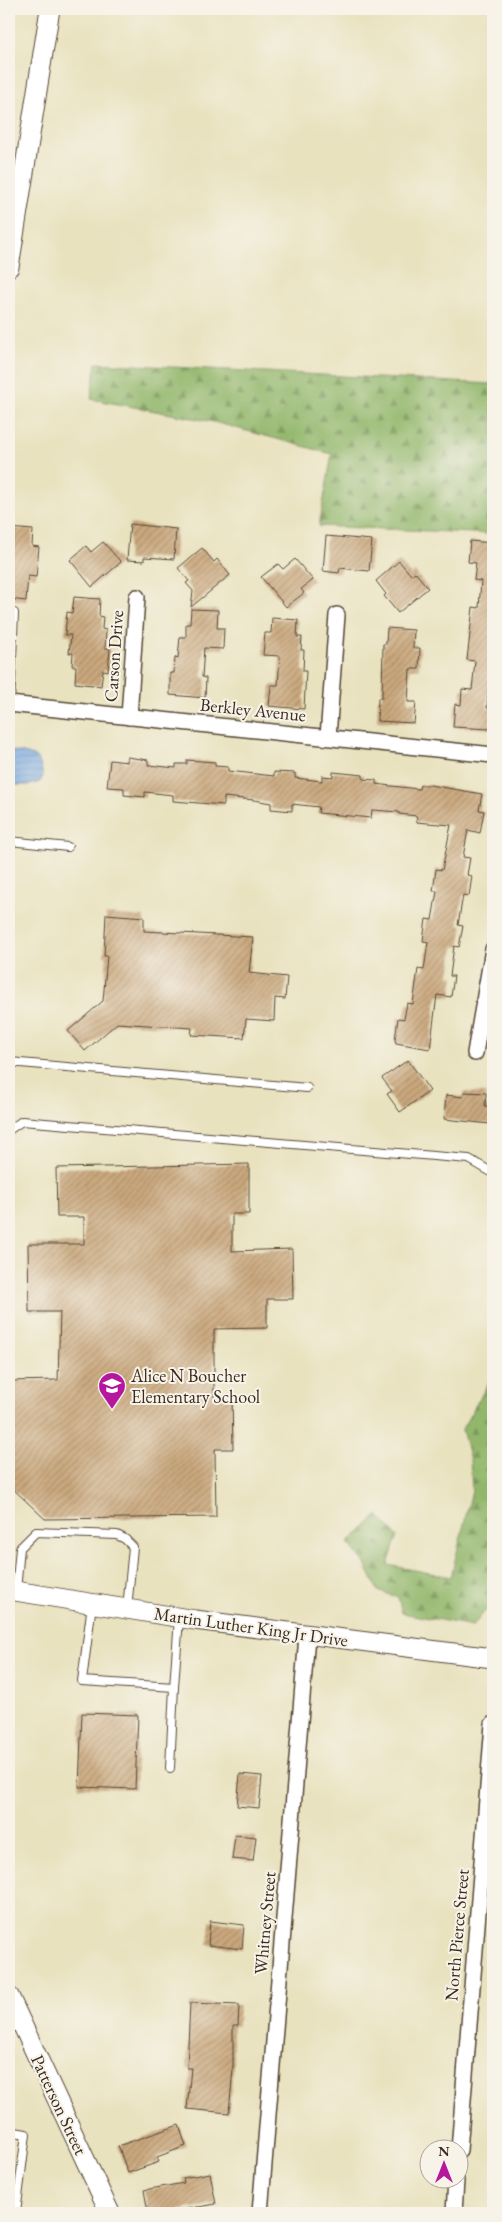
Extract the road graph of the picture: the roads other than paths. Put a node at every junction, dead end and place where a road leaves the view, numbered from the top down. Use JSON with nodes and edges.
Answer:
{"nodes":[{"id":1,"x":50,"y":9,"type":"edge"},
{"id":2,"x":11,"y":233,"type":"edge"},
{"id":3,"x":9,"y":267,"type":"edge"},
{"id":4,"x":137,"y":597,"type":"dead end"},
{"id":5,"x":14,"y":613,"type":"dead end"},
{"id":6,"x":337,"y":615,"type":"dead end"},
{"id":7,"x":10,"y":704,"type":"edge"},
{"id":8,"x":129,"y":717,"type":"junction"},
{"id":9,"x":328,"y":737,"type":"junction"},
{"id":10,"x":493,"y":755,"type":"edge"},
{"id":11,"x":9,"y":841,"type":"edge"},
{"id":12,"x":68,"y":847,"type":"dead end"},
{"id":13,"x":493,"y":949,"type":"edge"},
{"id":14,"x":475,"y":1052,"type":"dead end"},
{"id":15,"x":9,"y":1062,"type":"edge"},
{"id":16,"x":306,"y":1088,"type":"dead end"},
{"id":17,"x":9,"y":1130,"type":"edge"},
{"id":18,"x":493,"y":1173,"type":"edge"},
{"id":19,"x":12,"y":1591,"type":"edge"},
{"id":20,"x":92,"y":1604,"type":"junction"},
{"id":21,"x":127,"y":1609,"type":"junction"},
{"id":22,"x":180,"y":1618,"type":"junction"},
{"id":23,"x":307,"y":1636,"type":"junction"},
{"id":24,"x":493,"y":1658,"type":"edge"},
{"id":25,"x":174,"y":1687,"type":"junction"},
{"id":26,"x":493,"y":1724,"type":"edge"},
{"id":27,"x":170,"y":1768,"type":"dead end"},
{"id":28,"x":9,"y":1996,"type":"edge"},
{"id":29,"x":9,"y":2131,"type":"edge"},
{"id":30,"x":460,"y":2140,"type":"edge"},
{"id":31,"x":455,"y":2190,"type":"edge"},
{"id":32,"x":16,"y":2213,"type":"edge"},
{"id":33,"x":110,"y":2213,"type":"edge"},
{"id":34,"x":260,"y":2213,"type":"edge"},
{"id":35,"x":454,"y":2213,"type":"edge"}],
"edges":[{"from":1,"to":2,"type":"street"},
{"from":2,"to":3,"type":"street"},
{"from":4,"to":8,"type":"street","name":"Carson Drive"},
{"from":5,"to":7,"type":"lane"},
{"from":6,"to":9,"type":"street"},
{"from":7,"to":8,"type":"street","name":"Berkley Avenue"},
{"from":8,"to":9,"type":"street","name":"Berkley Avenue"},
{"from":9,"to":10,"type":"street","name":"Berkley Avenue"},
{"from":11,"to":12,"type":"lane"},
{"from":13,"to":14,"type":"street"},
{"from":15,"to":16,"type":"lane"},
{"from":17,"to":18,"type":"lane"},
{"from":19,"to":20,"type":"street","name":"Martin Luther King Jr Drive"},
{"from":19,"to":21,"type":"lane"},
{"from":20,"to":21,"type":"street","name":"Martin Luther King Jr Drive"},
{"from":20,"to":25,"type":"lane"},
{"from":21,"to":22,"type":"street","name":"Martin Luther King Jr Drive"},
{"from":22,"to":23,"type":"street","name":"Martin Luther King Jr Drive"},
{"from":22,"to":25,"type":"lane"},
{"from":23,"to":24,"type":"street","name":"Martin Luther King Jr Drive"},
{"from":23,"to":34,"type":"street","name":"Whitney Street"},
{"from":25,"to":27,"type":"lane"},
{"from":26,"to":30,"type":"street","name":"North Pierce Street"},
{"from":28,"to":33,"type":"street","name":"Patterson Street"},
{"from":29,"to":32,"type":"lane"},
{"from":31,"to":35,"type":"street"}]}
